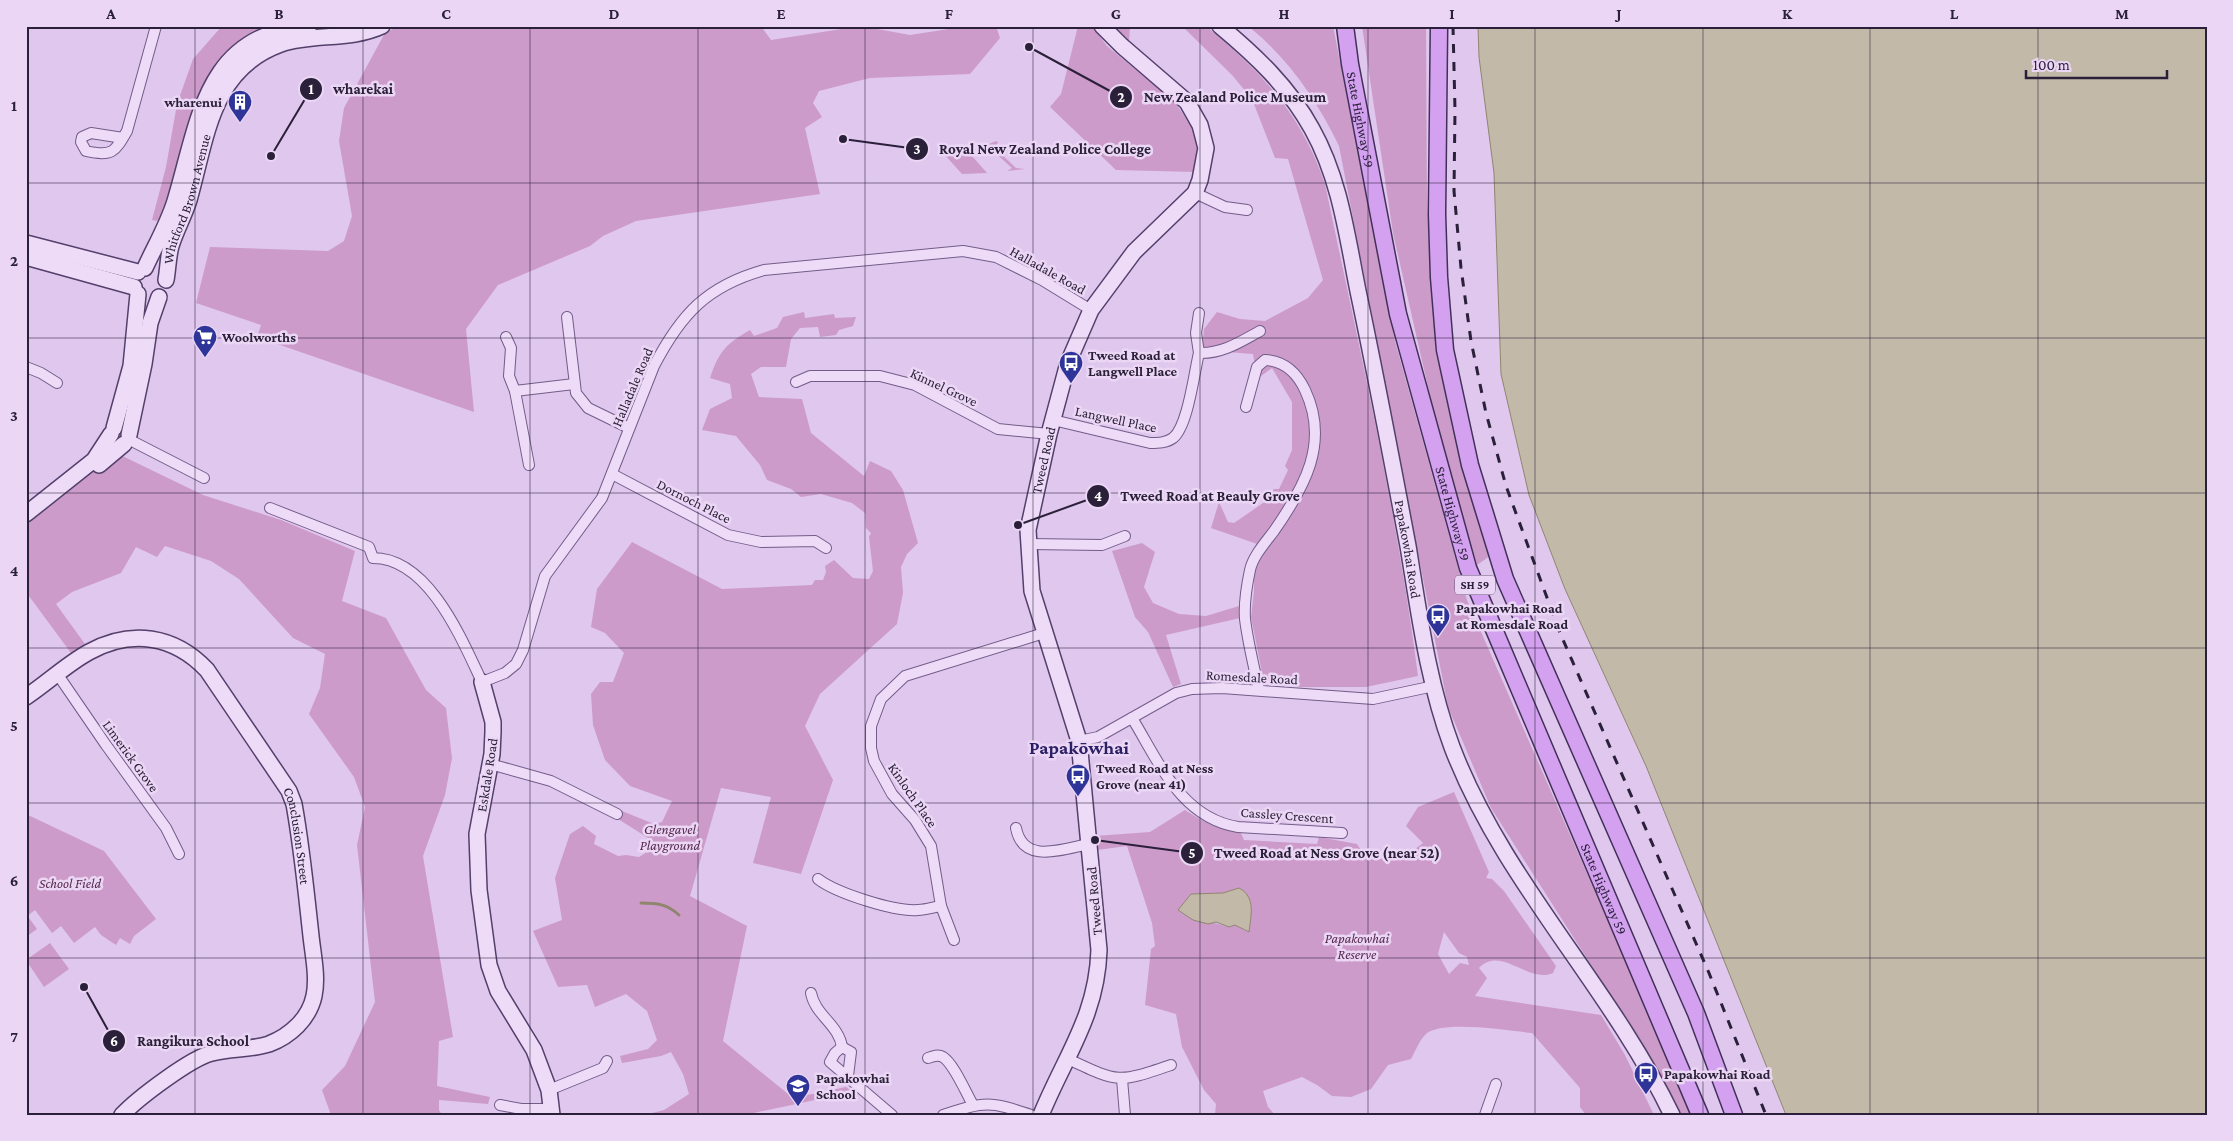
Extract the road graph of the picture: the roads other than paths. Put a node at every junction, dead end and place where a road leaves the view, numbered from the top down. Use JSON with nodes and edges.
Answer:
{"nodes":[{"id":1,"x":156,"y":26,"type":"edge"},
{"id":2,"x":309,"y":26,"type":"edge"},
{"id":3,"x":382,"y":26,"type":"edge"},
{"id":4,"x":1102,"y":26,"type":"edge"},
{"id":5,"x":1220,"y":26,"type":"edge"},
{"id":6,"x":1346,"y":26,"type":"edge"},
{"id":7,"x":1439,"y":26,"type":"edge"},
{"id":8,"x":123,"y":138,"type":"dead end"},
{"id":9,"x":1195,"y":193,"type":"junction"},
{"id":10,"x":1247,"y":210,"type":"dead end"},
{"id":11,"x":30,"y":251,"type":"edge"},
{"id":12,"x":85,"y":266,"type":"junction"},
{"id":13,"x":142,"y":270,"type":"junction"},
{"id":14,"x":166,"y":280,"type":"junction"},
{"id":15,"x":136,"y":290,"type":"junction"},
{"id":16,"x":160,"y":297,"type":"junction"},
{"id":17,"x":1091,"y":310,"type":"junction"},
{"id":18,"x":1200,"y":313,"type":"dead end"},
{"id":19,"x":567,"y":317,"type":"dead end"},
{"id":20,"x":1260,"y":332,"type":"dead end"},
{"id":21,"x":506,"y":337,"type":"dead end"},
{"id":22,"x":1199,"y":353,"type":"junction"},
{"id":23,"x":26,"y":367,"type":"edge"},
{"id":24,"x":796,"y":382,"type":"dead end"},
{"id":25,"x":57,"y":383,"type":"dead end"},
{"id":26,"x":574,"y":384,"type":"junction"},
{"id":27,"x":515,"y":391,"type":"junction"},
{"id":28,"x":1246,"y":407,"type":"dead end"},
{"id":29,"x":1051,"y":427,"type":"junction"},
{"id":30,"x":629,"y":428,"type":"junction"},
{"id":31,"x":113,"y":431,"type":"junction"},
{"id":32,"x":127,"y":439,"type":"junction"},
{"id":33,"x":529,"y":465,"type":"dead end"},
{"id":34,"x":612,"y":474,"type":"junction"},
{"id":35,"x":204,"y":478,"type":"dead end"},
{"id":36,"x":42,"y":503,"type":"junction"},
{"id":37,"x":270,"y":508,"type":"dead end"},
{"id":38,"x":26,"y":514,"type":"edge"},
{"id":39,"x":1125,"y":536,"type":"dead end"},
{"id":40,"x":1028,"y":544,"type":"junction"},
{"id":41,"x":826,"y":548,"type":"dead end"},
{"id":42,"x":1044,"y":633,"type":"junction"},
{"id":43,"x":58,"y":674,"type":"junction"},
{"id":44,"x":482,"y":682,"type":"junction"},
{"id":45,"x":1434,"y":686,"type":"junction"},
{"id":46,"x":1259,"y":690,"type":"junction"},
{"id":47,"x":26,"y":697,"type":"edge"},
{"id":48,"x":1132,"y":718,"type":"junction"},
{"id":49,"x":1078,"y":741,"type":"junction"},
{"id":50,"x":490,"y":764,"type":"junction"},
{"id":51,"x":617,"y":814,"type":"dead end"},
{"id":52,"x":1016,"y":828,"type":"dead end"},
{"id":53,"x":1342,"y":832,"type":"dead end"},
{"id":54,"x":1089,"y":844,"type":"junction"},
{"id":55,"x":179,"y":854,"type":"dead end"},
{"id":56,"x":818,"y":879,"type":"dead end"},
{"id":57,"x":941,"y":906,"type":"junction"},
{"id":58,"x":954,"y":940,"type":"dead end"},
{"id":59,"x":811,"y":993,"type":"dead end"},
{"id":60,"x":842,"y":1047,"type":"junction"},
{"id":61,"x":928,"y":1058,"type":"dead end"},
{"id":62,"x":1068,"y":1059,"type":"junction"},
{"id":63,"x":607,"y":1061,"type":"dead end"},
{"id":64,"x":1171,"y":1065,"type":"dead end"},
{"id":65,"x":848,"y":1076,"type":"junction"},
{"id":66,"x":1122,"y":1079,"type":"junction"},
{"id":67,"x":1496,"y":1084,"type":"dead end"},
{"id":68,"x":550,"y":1090,"type":"junction"},
{"id":69,"x":500,"y":1105,"type":"dead end"},
{"id":70,"x":973,"y":1105,"type":"junction"},
{"id":71,"x":552,"y":1112,"type":"edge"},
{"id":72,"x":122,"y":1115,"type":"edge"},
{"id":73,"x":892,"y":1115,"type":"edge"},
{"id":74,"x":944,"y":1115,"type":"edge"},
{"id":75,"x":1032,"y":1115,"type":"edge"},
{"id":76,"x":1041,"y":1115,"type":"edge"},
{"id":77,"x":1126,"y":1115,"type":"edge"},
{"id":78,"x":1485,"y":1115,"type":"edge"},
{"id":79,"x":1672,"y":1115,"type":"edge"},
{"id":80,"x":1700,"y":1115,"type":"edge"},
{"id":81,"x":1734,"y":1115,"type":"edge"}],
"edges":[{"from":1,"to":8,"type":"street"},
{"from":2,"to":13,"type":"street","name":"Whitford Brown Avenue"},
{"from":3,"to":14,"type":"street","name":"Whitford Brown Avenue"},
{"from":4,"to":9,"type":"street","name":"Tweed Road"},
{"from":5,"to":45,"type":"street","name":"Papakowhai Road"},
{"from":6,"to":80,"type":"main road","name":"State Highway 59","number":"SH 59"},
{"from":7,"to":81,"type":"main road","number":"SH 59"},
{"from":9,"to":10,"type":"street"},
{"from":9,"to":17,"type":"street","name":"Tweed Road"},
{"from":11,"to":12,"type":"street"},
{"from":12,"to":13,"type":"street"},
{"from":12,"to":15,"type":"street"},
{"from":13,"to":14,"type":"street"},
{"from":13,"to":15,"type":"street"},
{"from":14,"to":16,"type":"street"},
{"from":15,"to":16,"type":"street"},
{"from":15,"to":31,"type":"street"},
{"from":16,"to":32,"type":"street"},
{"from":17,"to":29,"type":"street","name":"Tweed Road"},
{"from":17,"to":30,"type":"street","name":"Halladale Road"},
{"from":18,"to":22,"type":"street","name":"Langwell Place"},
{"from":19,"to":26,"type":"street"},
{"from":20,"to":22,"type":"street"},
{"from":21,"to":27,"type":"street"},
{"from":22,"to":29,"type":"street","name":"Langwell Place"},
{"from":23,"to":25,"type":"street"},
{"from":24,"to":29,"type":"street","name":"Kinnel Grove"},
{"from":26,"to":27,"type":"street"},
{"from":26,"to":30,"type":"street"},
{"from":27,"to":33,"type":"street"},
{"from":28,"to":46,"type":"street"},
{"from":29,"to":40,"type":"street","name":"Tweed Road"},
{"from":30,"to":34,"type":"street","name":"Halladale Road"},
{"from":31,"to":32,"type":"street"},
{"from":31,"to":36,"type":"street"},
{"from":32,"to":35,"type":"street"},
{"from":32,"to":36,"type":"street"},
{"from":34,"to":41,"type":"street","name":"Dornoch Place"},
{"from":34,"to":44,"type":"street","name":"Halladale Road"},
{"from":36,"to":38,"type":"street"},
{"from":37,"to":44,"type":"street","name":"Eskdale Road"},
{"from":39,"to":40,"type":"street"},
{"from":40,"to":42,"type":"street","name":"Tweed Road"},
{"from":42,"to":49,"type":"street","name":"Tweed Road"},
{"from":42,"to":57,"type":"street","name":"Kinloch Place"},
{"from":43,"to":47,"type":"street","name":"Conclusion Street"},
{"from":43,"to":55,"type":"street","name":"Limerick Grove"},
{"from":43,"to":72,"type":"street","name":"Conclusion Street"},
{"from":44,"to":50,"type":"street","name":"Eskdale Road"},
{"from":45,"to":46,"type":"street","name":"Romesdale Road"},
{"from":45,"to":79,"type":"street","name":"Papakowhai Road"},
{"from":46,"to":48,"type":"street","name":"Romesdale Road"},
{"from":48,"to":49,"type":"street","name":"Romesdale Road"},
{"from":48,"to":53,"type":"street","name":"Cassley Crescent"},
{"from":49,"to":54,"type":"street","name":"Tweed Road"},
{"from":50,"to":51,"type":"street"},
{"from":50,"to":68,"type":"street","name":"Eskdale Road"},
{"from":52,"to":54,"type":"street"},
{"from":54,"to":62,"type":"street","name":"Tweed Road"},
{"from":56,"to":57,"type":"street"},
{"from":57,"to":58,"type":"street","name":"Kinloch Place"},
{"from":59,"to":60,"type":"street"},
{"from":60,"to":65,"type":"street"},
{"from":60,"to":65,"type":"street"},
{"from":61,"to":70,"type":"street"},
{"from":62,"to":66,"type":"street"},
{"from":62,"to":76,"type":"street","name":"Tweed Road"},
{"from":63,"to":68,"type":"street"},
{"from":64,"to":66,"type":"street"},
{"from":65,"to":73,"type":"street"},
{"from":66,"to":77,"type":"street"},
{"from":67,"to":78,"type":"street"},
{"from":68,"to":71,"type":"street","name":"Eskdale Road"},
{"from":69,"to":71,"type":"street"},
{"from":70,"to":74,"type":"street"},
{"from":70,"to":75,"type":"street"}]}
